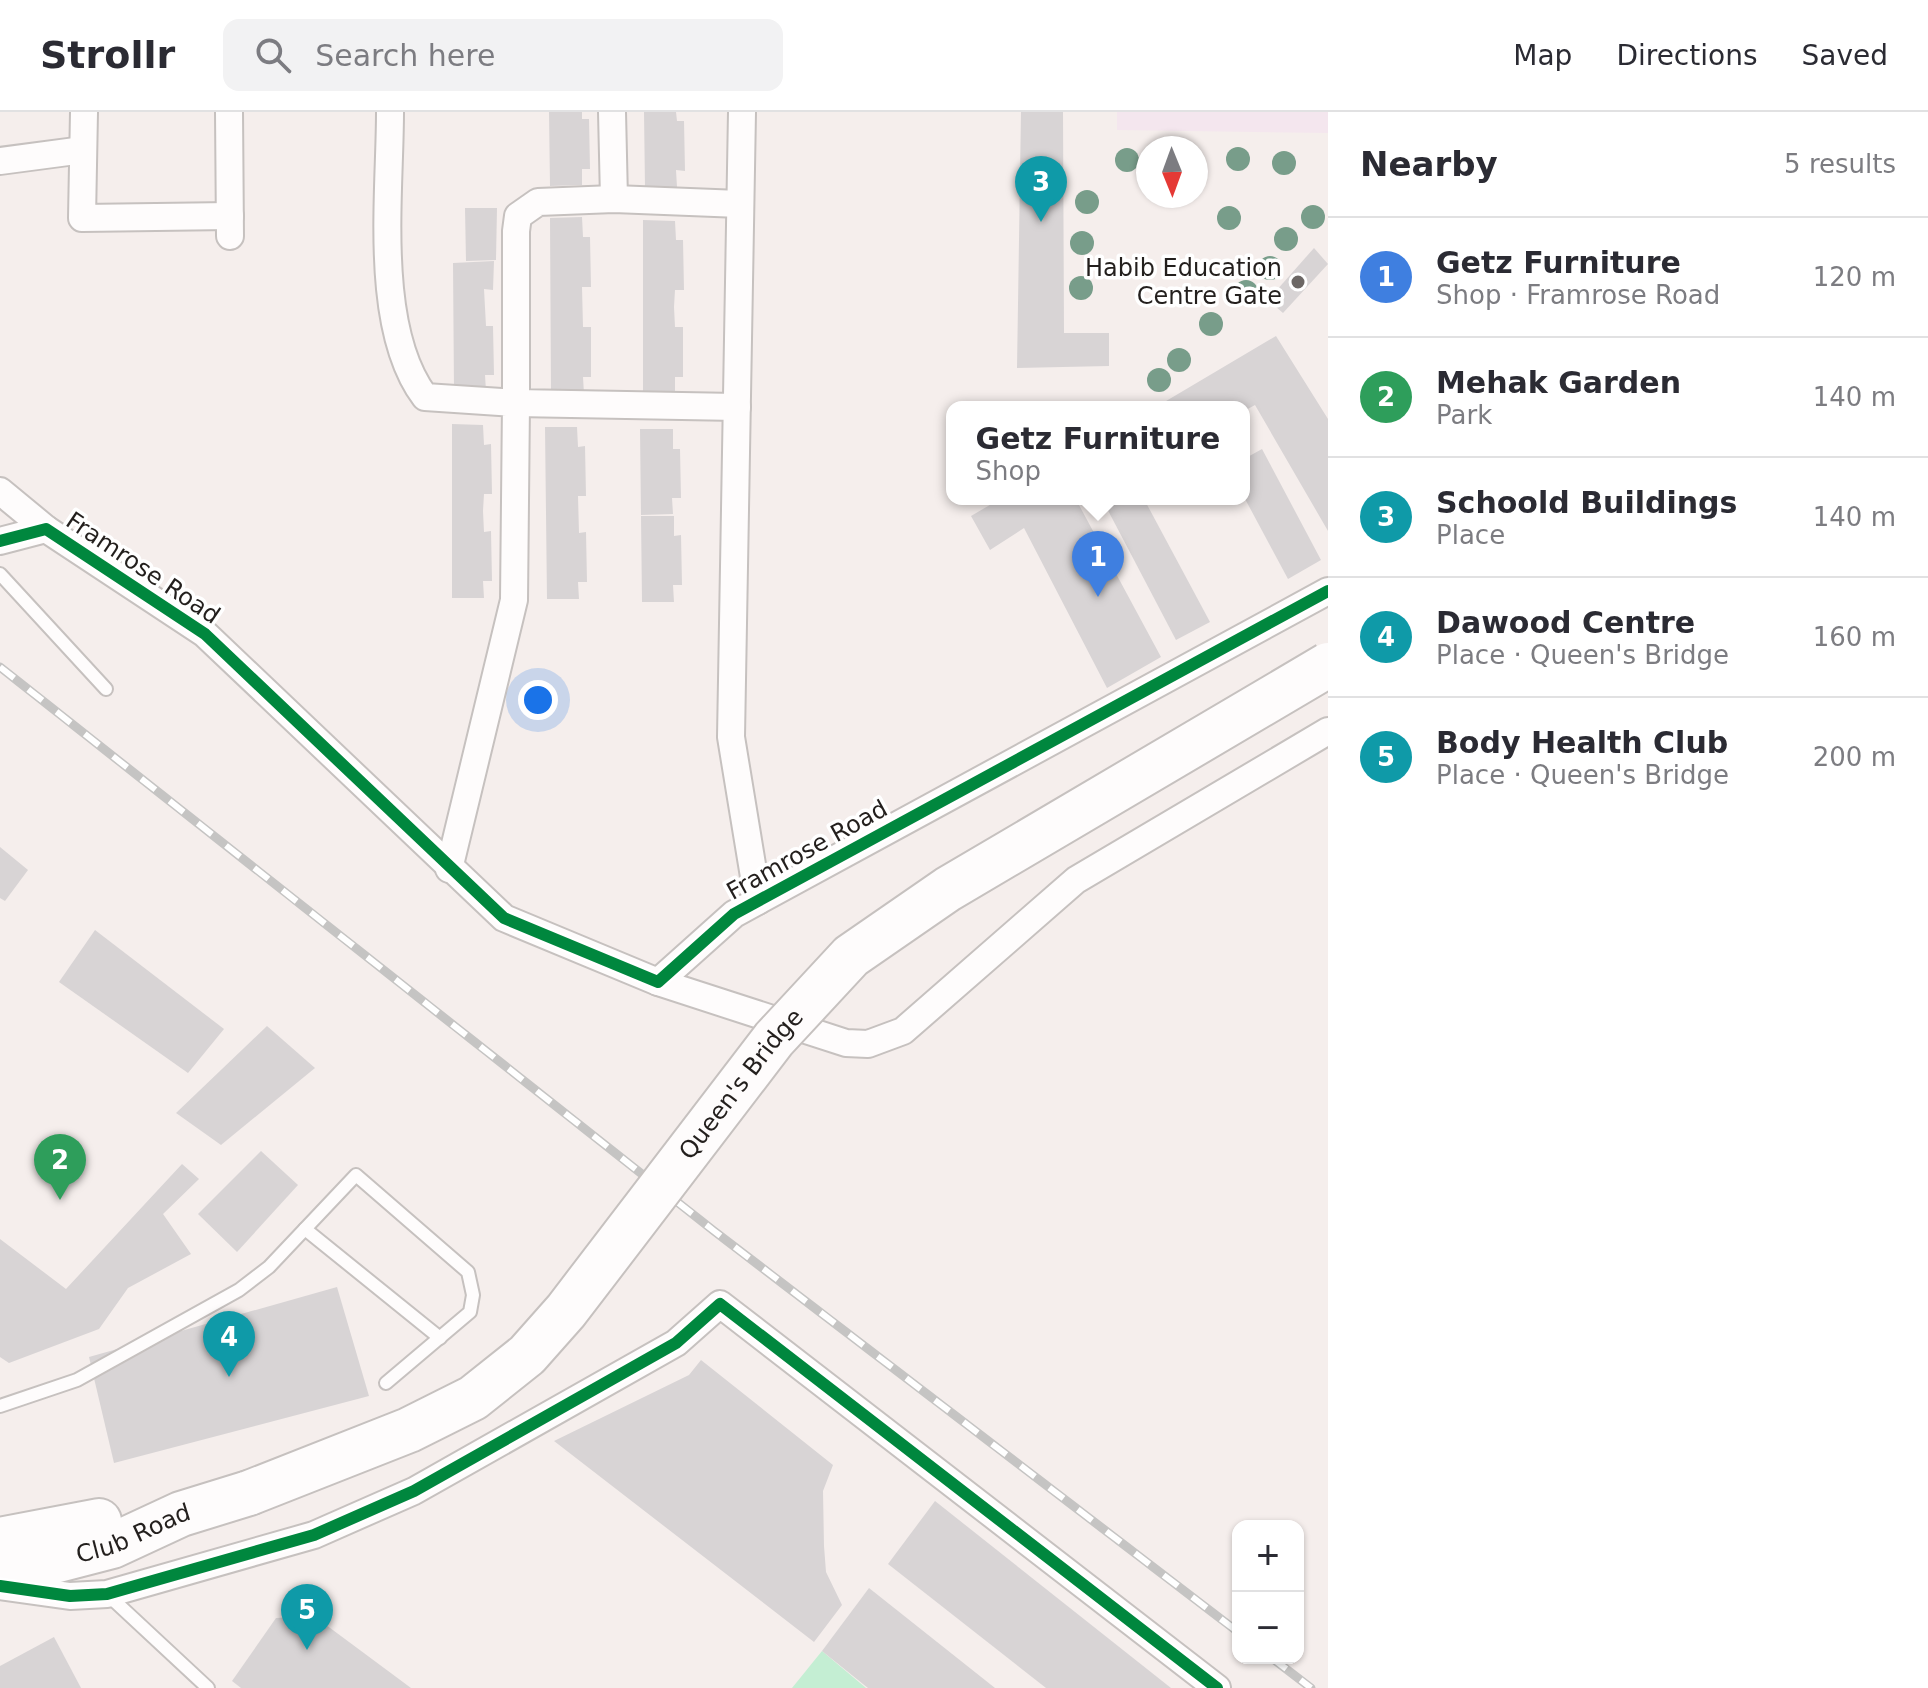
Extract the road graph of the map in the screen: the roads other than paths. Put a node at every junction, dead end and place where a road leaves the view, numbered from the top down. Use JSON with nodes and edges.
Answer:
{"nodes":[{"id":1,"x":84,"y":112,"type":"edge"},
{"id":2,"x":229,"y":112,"type":"edge"},
{"id":3,"x":390,"y":112,"type":"edge"},
{"id":4,"x":612,"y":112,"type":"edge"},
{"id":5,"x":742,"y":112,"type":"edge"},
{"id":6,"x":83,"y":150,"type":"junction"},
{"id":7,"x":0,"y":161,"type":"edge"},
{"id":8,"x":614,"y":199,"type":"junction"},
{"id":9,"x":740,"y":204,"type":"junction"},
{"id":10,"x":516,"y":403,"type":"junction"},
{"id":11,"x":737,"y":407,"type":"junction"},
{"id":12,"x":0,"y":491,"type":"edge"},
{"id":13,"x":46,"y":529,"type":"junction"},
{"id":14,"x":0,"y":541,"type":"edge"},
{"id":15,"x":0,"y":574,"type":"edge"},
{"id":16,"x":1328,"y":591,"type":"edge"},
{"id":17,"x":1328,"y":665,"type":"edge"},
{"id":18,"x":106,"y":689,"type":"dead end"},
{"id":19,"x":1328,"y":731,"type":"edge"},
{"id":20,"x":449,"y":869,"type":"junction"},
{"id":21,"x":758,"y":901,"type":"junction"},
{"id":22,"x":658,"y":982,"type":"junction"},
{"id":23,"x":305,"y":1229,"type":"junction"},
{"id":24,"x":440,"y":1338,"type":"junction"},
{"id":25,"x":386,"y":1383,"type":"dead end"},
{"id":26,"x":0,"y":1406,"type":"edge"},
{"id":27,"x":181,"y":1514,"type":"junction"},
{"id":28,"x":0,"y":1540,"type":"edge"},
{"id":29,"x":0,"y":1575,"type":"edge"},
{"id":30,"x":0,"y":1586,"type":"edge"},
{"id":31,"x":107,"y":1594,"type":"junction"},
{"id":32,"x":208,"y":1688,"type":"edge"},
{"id":33,"x":1217,"y":1688,"type":"edge"}],
"edges":[{"from":1,"to":6,"type":"street"},
{"from":2,"to":6,"type":"street"},
{"from":3,"to":10,"type":"street"},
{"from":4,"to":8,"type":"street"},
{"from":5,"to":9,"type":"street"},
{"from":6,"to":7,"type":"street"},
{"from":8,"to":9,"type":"street"},
{"from":8,"to":10,"type":"street"},
{"from":9,"to":11,"type":"street"},
{"from":10,"to":11,"type":"street"},
{"from":10,"to":20,"type":"street"},
{"from":11,"to":21,"type":"street"},
{"from":12,"to":13,"type":"street"},
{"from":13,"to":14,"type":"street","name":"Framrose Road"},
{"from":13,"to":20,"type":"street","name":"Framrose Road"},
{"from":15,"to":18,"type":"lane"},
{"from":16,"to":21,"type":"street","name":"Framrose Road"},
{"from":17,"to":27,"type":"highway","name":"Queen's Bridge","bridge":true},
{"from":19,"to":22,"type":"street"},
{"from":20,"to":22,"type":"street","name":"Framrose Road"},
{"from":21,"to":22,"type":"street","name":"Framrose Road"},
{"from":23,"to":24,"type":"lane"},
{"from":23,"to":24,"type":"lane"},
{"from":23,"to":26,"type":"lane"},
{"from":24,"to":25,"type":"lane"},
{"from":27,"to":28,"type":"highway","name":"Club Road"},
{"from":27,"to":29,"type":"highway","name":"Club Road"},
{"from":30,"to":31,"type":"street"},
{"from":31,"to":32,"type":"lane"},
{"from":31,"to":33,"type":"street"}]}
